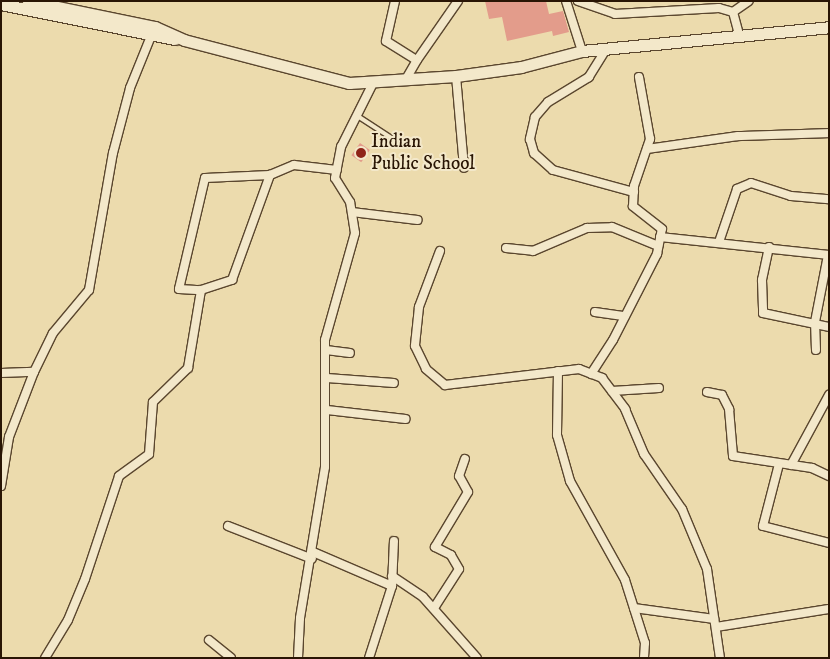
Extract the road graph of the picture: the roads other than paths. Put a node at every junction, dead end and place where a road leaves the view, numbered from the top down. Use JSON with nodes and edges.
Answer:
{"nodes":[{"id":1,"x":395,"y":1,"type":"edge"},
{"id":2,"x":458,"y":1,"type":"edge"},
{"id":3,"x":566,"y":1,"type":"edge"},
{"id":4,"x":578,"y":1,"type":"edge"},
{"id":5,"x":749,"y":1,"type":"edge"},
{"id":6,"x":1,"y":4,"type":"edge"},
{"id":7,"x":24,"y":4,"type":"edge"},
{"id":8,"x":733,"y":12,"type":"junction"},
{"id":9,"x":829,"y":27,"type":"edge"},
{"id":10,"x":152,"y":32,"type":"junction"},
{"id":11,"x":739,"y":34,"type":"junction"},
{"id":12,"x":605,"y":51,"type":"junction"},
{"id":13,"x":582,"y":52,"type":"junction"},
{"id":14,"x":417,"y":60,"type":"junction"},
{"id":15,"x":456,"y":76,"type":"junction"},
{"id":16,"x":639,"y":77,"type":"dead end"},
{"id":17,"x":404,"y":81,"type":"junction"},
{"id":18,"x":373,"y":83,"type":"junction"},
{"id":19,"x":356,"y":115,"type":"junction"},
{"id":20,"x":829,"y":133,"type":"edge"},
{"id":21,"x":396,"y":141,"type":"dead end"},
{"id":22,"x":647,"y":148,"type":"junction"},
{"id":23,"x":464,"y":168,"type":"dead end"},
{"id":24,"x":337,"y":170,"type":"junction"},
{"id":25,"x":270,"y":174,"type":"junction"},
{"id":26,"x":634,"y":192,"type":"junction"},
{"id":27,"x":829,"y":198,"type":"edge"},
{"id":28,"x":352,"y":212,"type":"junction"},
{"id":29,"x":418,"y":220,"type":"dead end"},
{"id":30,"x":660,"y":237,"type":"junction"},
{"id":31,"x":719,"y":242,"type":"junction"},
{"id":32,"x":658,"y":246,"type":"junction"},
{"id":33,"x":769,"y":247,"type":"junction"},
{"id":34,"x":506,"y":248,"type":"dead end"},
{"id":35,"x":440,"y":251,"type":"dead end"},
{"id":36,"x":829,"y":255,"type":"edge"},
{"id":37,"x":200,"y":290,"type":"junction"},
{"id":38,"x":595,"y":312,"type":"dead end"},
{"id":39,"x":625,"y":316,"type":"junction"},
{"id":40,"x":815,"y":322,"type":"junction"},
{"id":41,"x":829,"y":327,"type":"edge"},
{"id":42,"x":326,"y":350,"type":"junction"},
{"id":43,"x":816,"y":350,"type":"dead end"},
{"id":44,"x":350,"y":353,"type":"dead end"},
{"id":45,"x":558,"y":371,"type":"junction"},
{"id":46,"x":34,"y":372,"type":"junction"},
{"id":47,"x":1,"y":373,"type":"edge"},
{"id":48,"x":590,"y":374,"type":"junction"},
{"id":49,"x":327,"y":378,"type":"junction"},
{"id":50,"x":394,"y":383,"type":"dead end"},
{"id":51,"x":659,"y":388,"type":"dead end"},
{"id":52,"x":612,"y":391,"type":"junction"},
{"id":53,"x":707,"y":392,"type":"dead end"},
{"id":54,"x":829,"y":396,"type":"edge"},
{"id":55,"x":327,"y":410,"type":"junction"},
{"id":56,"x":405,"y":419,"type":"dead end"},
{"id":57,"x":465,"y":459,"type":"dead end"},
{"id":58,"x":779,"y":464,"type":"junction"},
{"id":59,"x":791,"y":464,"type":"junction"},
{"id":60,"x":829,"y":476,"type":"edge"},
{"id":61,"x":1,"y":486,"type":"edge"},
{"id":62,"x":228,"y":526,"type":"dead end"},
{"id":63,"x":394,"y":541,"type":"dead end"},
{"id":64,"x":829,"y":543,"type":"edge"},
{"id":65,"x":312,"y":555,"type":"junction"},
{"id":66,"x":392,"y":576,"type":"junction"},
{"id":67,"x":392,"y":586,"type":"junction"},
{"id":68,"x":434,"y":608,"type":"junction"},
{"id":69,"x":634,"y":608,"type":"junction"},
{"id":70,"x":829,"y":609,"type":"edge"},
{"id":71,"x":715,"y":623,"type":"junction"},
{"id":72,"x":209,"y":640,"type":"dead end"},
{"id":73,"x":45,"y":658,"type":"edge"},
{"id":74,"x":231,"y":658,"type":"edge"},
{"id":75,"x":298,"y":658,"type":"edge"},
{"id":76,"x":369,"y":658,"type":"edge"},
{"id":77,"x":477,"y":658,"type":"edge"},
{"id":78,"x":644,"y":658,"type":"edge"},
{"id":79,"x":720,"y":658,"type":"edge"}],
"edges":[{"from":1,"to":14,"type":"street"},
{"from":2,"to":14,"type":"street"},
{"from":3,"to":13,"type":"street"},
{"from":4,"to":8,"type":"street"},
{"from":5,"to":8,"type":"street"},
{"from":6,"to":7,"type":"street"},
{"from":7,"to":10,"type":"street"},
{"from":8,"to":11,"type":"street"},
{"from":9,"to":11,"type":"street"},
{"from":10,"to":18,"type":"street"},
{"from":10,"to":46,"type":"street"},
{"from":11,"to":12,"type":"street"},
{"from":12,"to":13,"type":"street"},
{"from":12,"to":26,"type":"street"},
{"from":13,"to":15,"type":"street"},
{"from":14,"to":17,"type":"street"},
{"from":15,"to":17,"type":"street"},
{"from":15,"to":23,"type":"street"},
{"from":16,"to":22,"type":"street"},
{"from":17,"to":18,"type":"street"},
{"from":18,"to":19,"type":"street"},
{"from":19,"to":21,"type":"lane"},
{"from":19,"to":24,"type":"street"},
{"from":20,"to":22,"type":"street"},
{"from":22,"to":26,"type":"street"},
{"from":24,"to":25,"type":"street"},
{"from":24,"to":28,"type":"street"},
{"from":25,"to":37,"type":"street"},
{"from":25,"to":37,"type":"street"},
{"from":26,"to":30,"type":"street"},
{"from":27,"to":31,"type":"street"},
{"from":28,"to":29,"type":"street"},
{"from":28,"to":42,"type":"street"},
{"from":30,"to":31,"type":"street"},
{"from":30,"to":32,"type":"street"},
{"from":31,"to":33,"type":"street"},
{"from":32,"to":34,"type":"street"},
{"from":32,"to":39,"type":"street"},
{"from":33,"to":36,"type":"street"},
{"from":33,"to":40,"type":"street"},
{"from":35,"to":45,"type":"street"},
{"from":36,"to":40,"type":"street"},
{"from":37,"to":73,"type":"street"},
{"from":38,"to":39,"type":"street"},
{"from":39,"to":48,"type":"street"},
{"from":40,"to":41,"type":"street"},
{"from":40,"to":43,"type":"street"},
{"from":42,"to":44,"type":"street"},
{"from":42,"to":49,"type":"street"},
{"from":45,"to":48,"type":"street"},
{"from":45,"to":69,"type":"street"},
{"from":46,"to":47,"type":"street"},
{"from":46,"to":61,"type":"street"},
{"from":48,"to":52,"type":"street"},
{"from":49,"to":50,"type":"street"},
{"from":49,"to":55,"type":"street"},
{"from":51,"to":52,"type":"street"},
{"from":52,"to":71,"type":"street"},
{"from":53,"to":58,"type":"street"},
{"from":54,"to":59,"type":"street"},
{"from":55,"to":56,"type":"street"},
{"from":55,"to":65,"type":"street"},
{"from":57,"to":68,"type":"street"},
{"from":58,"to":59,"type":"street"},
{"from":58,"to":64,"type":"street"},
{"from":59,"to":60,"type":"street"},
{"from":62,"to":65,"type":"street"},
{"from":63,"to":66,"type":"street"},
{"from":65,"to":67,"type":"street"},
{"from":65,"to":75,"type":"street"},
{"from":66,"to":67,"type":"street"},
{"from":66,"to":68,"type":"street"},
{"from":67,"to":76,"type":"street"},
{"from":68,"to":77,"type":"street"},
{"from":69,"to":71,"type":"street"},
{"from":69,"to":78,"type":"street"},
{"from":70,"to":71,"type":"street"},
{"from":71,"to":79,"type":"street"},
{"from":72,"to":74,"type":"street"}]}
